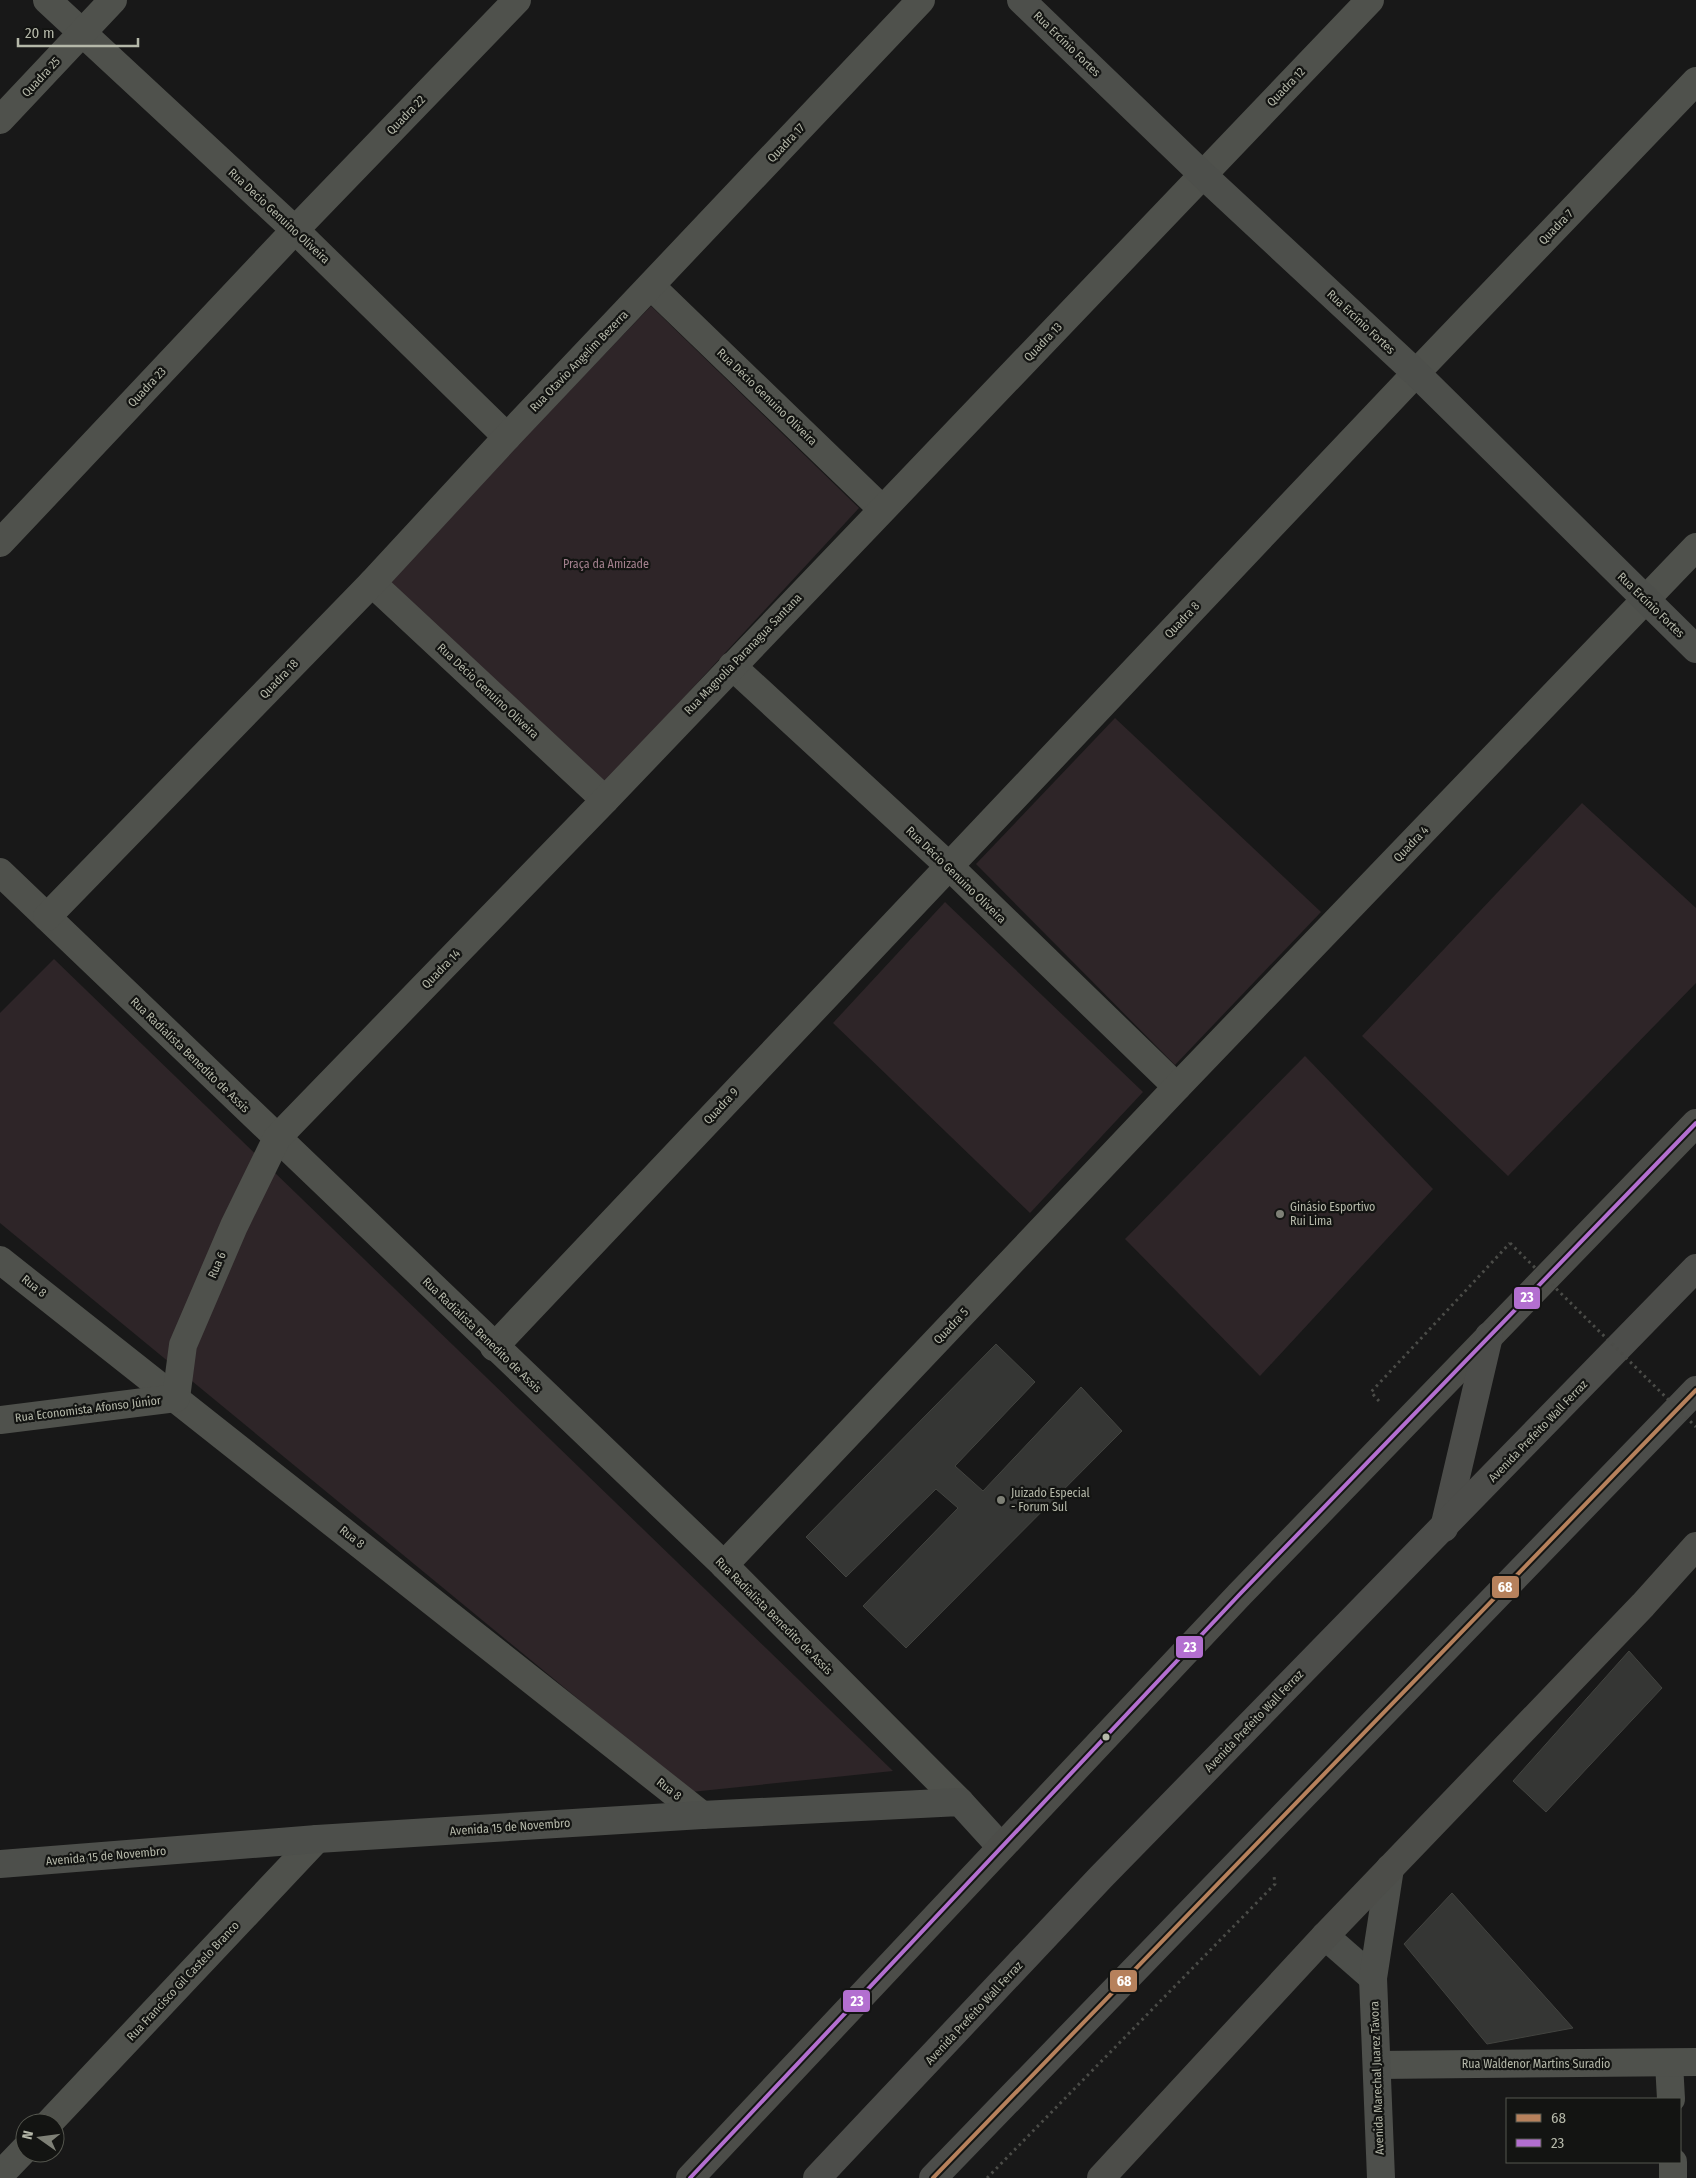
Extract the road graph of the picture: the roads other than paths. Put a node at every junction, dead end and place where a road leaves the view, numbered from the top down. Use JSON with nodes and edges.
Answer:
{"nodes":[{"id":1,"x":47,"y":0,"type":"edge"},
{"id":2,"x":113,"y":0,"type":"edge"},
{"id":3,"x":517,"y":0,"type":"edge"},
{"id":4,"x":921,"y":0,"type":"edge"},
{"id":5,"x":1021,"y":0,"type":"edge"},
{"id":6,"x":1370,"y":0,"type":"edge"},
{"id":7,"x":82,"y":34,"type":"junction"},
{"id":8,"x":1696,"y":81,"type":"edge"},
{"id":9,"x":0,"y":120,"type":"edge"},
{"id":10,"x":1203,"y":175,"type":"junction"},
{"id":11,"x":295,"y":230,"type":"junction"},
{"id":12,"x":651,"y":286,"type":"junction"},
{"id":13,"x":1416,"y":373,"type":"junction"},
{"id":14,"x":507,"y":436,"type":"junction"},
{"id":15,"x":882,"y":509,"type":"junction"},
{"id":16,"x":0,"y":543,"type":"edge"},
{"id":17,"x":1696,"y":547,"type":"edge"},
{"id":18,"x":372,"y":583,"type":"junction"},
{"id":19,"x":1645,"y":600,"type":"junction"},
{"id":20,"x":1696,"y":649,"type":"edge"},
{"id":21,"x":732,"y":666,"type":"junction"},
{"id":22,"x":605,"y":800,"type":"junction"},
{"id":23,"x":948,"y":866,"type":"junction"},
{"id":24,"x":0,"y":872,"type":"edge"},
{"id":25,"x":47,"y":917,"type":"junction"},
{"id":26,"x":1177,"y":1087,"type":"junction"},
{"id":27,"x":1696,"y":1123,"type":"edge"},
{"id":28,"x":277,"y":1138,"type":"junction"},
{"id":29,"x":0,"y":1260,"type":"edge"},
{"id":30,"x":1696,"y":1268,"type":"edge"},
{"id":31,"x":1489,"y":1336,"type":"junction"},
{"id":32,"x":494,"y":1347,"type":"junction"},
{"id":33,"x":1696,"y":1390,"type":"edge"},
{"id":34,"x":176,"y":1398,"type":"junction"},
{"id":35,"x":0,"y":1420,"type":"edge"},
{"id":36,"x":1444,"y":1528,"type":"junction"},
{"id":37,"x":1696,"y":1546,"type":"edge"},
{"id":38,"x":724,"y":1565,"type":"junction"},
{"id":39,"x":960,"y":1802,"type":"junction"},
{"id":40,"x":702,"y":1815,"type":"junction"},
{"id":41,"x":317,"y":1839,"type":"junction"},
{"id":42,"x":1002,"y":1847,"type":"junction"},
{"id":43,"x":0,"y":1864,"type":"edge"},
{"id":44,"x":1390,"y":1868,"type":"junction"},
{"id":45,"x":1325,"y":1936,"type":"junction"},
{"id":46,"x":1373,"y":1978,"type":"junction"},
{"id":47,"x":1696,"y":2062,"type":"edge"},
{"id":48,"x":1669,"y":2063,"type":"junction"},
{"id":49,"x":1377,"y":2065,"type":"junction"},
{"id":50,"x":1670,"y":2098,"type":"edge"},
{"id":51,"x":58,"y":2113,"type":"edge"},
{"id":52,"x":15,"y":2160,"type":"edge"},
{"id":53,"x":1673,"y":2163,"type":"edge"},
{"id":54,"x":0,"y":2176,"type":"edge"},
{"id":55,"x":690,"y":2178,"type":"edge"},
{"id":56,"x":818,"y":2178,"type":"edge"},
{"id":57,"x":933,"y":2178,"type":"edge"},
{"id":58,"x":1101,"y":2178,"type":"edge"},
{"id":59,"x":1381,"y":2178,"type":"edge"},
{"id":60,"x":1673,"y":2178,"type":"edge"}],
"edges":[{"from":1,"to":7,"type":"street","name":"Rua Decio Genuino Oliveira"},
{"from":2,"to":7,"type":"street"},
{"from":3,"to":11,"type":"street","name":"Quadra 22"},
{"from":4,"to":12,"type":"street","name":"Quadra 17"},
{"from":5,"to":10,"type":"street","name":"Rua Ercínio Fortes"},
{"from":6,"to":10,"type":"street","name":"Quadra 12"},
{"from":7,"to":9,"type":"street","name":"Quadra 25"},
{"from":7,"to":11,"type":"street","name":"Rua Decio Genuino Oliveira"},
{"from":8,"to":13,"type":"street","name":"Quadra 7"},
{"from":10,"to":13,"type":"street","name":"Rua Ercínio Fortes"},
{"from":10,"to":15,"type":"street","name":"Quadra 13"},
{"from":11,"to":14,"type":"street","name":"Rua Decio Genuino Oliveira"},
{"from":11,"to":16,"type":"street","name":"Quadra 23"},
{"from":12,"to":14,"type":"street","name":"Rua Otavio Angelim Bezerra"},
{"from":12,"to":15,"type":"street","name":"Rua Décio Genuino Oliveira"},
{"from":13,"to":19,"type":"street","name":"Rua Ercínio Fortes"},
{"from":13,"to":23,"type":"street","name":"Quadra 8"},
{"from":14,"to":18,"type":"street","name":"Quadra 18"},
{"from":15,"to":21,"type":"street","name":"Rua Magnolia Paranagua Santana"},
{"from":17,"to":19,"type":"street","name":"Quadra 4"},
{"from":18,"to":22,"type":"street","name":"Rua Décio Genuino Oliveira"},
{"from":18,"to":25,"type":"street","name":"Quadra 18"},
{"from":19,"to":20,"type":"street","name":"Rua Ercínio Fortes"},
{"from":19,"to":26,"type":"street","name":"Quadra 4"},
{"from":21,"to":22,"type":"street","name":"Rua Magnolia Paranagua Santana"},
{"from":21,"to":23,"type":"street","name":"Rua Décio Genuino Oliveira"},
{"from":22,"to":28,"type":"street","name":"Quadra 14"},
{"from":23,"to":26,"type":"street","name":"Rua Décio Genuino Oliveira"},
{"from":23,"to":32,"type":"street","name":"Quadra 9"},
{"from":24,"to":25,"type":"street","name":"Rua Radialista Benedito de Assis"},
{"from":25,"to":28,"type":"street","name":"Rua Radialista Benedito de Assis"},
{"from":26,"to":38,"type":"street","name":"Quadra 5"},
{"from":27,"to":31,"type":"main road"},
{"from":28,"to":32,"type":"street","name":"Rua Radialista Benedito de Assis"},
{"from":28,"to":34,"type":"street","name":"Rua 6"},
{"from":29,"to":34,"type":"street","name":"Rua 8"},
{"from":30,"to":36,"type":"highway","name":"Avenida Prefeito Wall Ferraz"},
{"from":31,"to":36,"type":"highway"},
{"from":31,"to":42,"type":"main road"},
{"from":32,"to":38,"type":"street","name":"Rua Radialista Benedito de Assis"},
{"from":33,"to":57,"type":"highway"},
{"from":34,"to":35,"type":"street","name":"Rua Economista Afonso Júnior"},
{"from":34,"to":40,"type":"street","name":"Rua 8"},
{"from":36,"to":56,"type":"highway","name":"Avenida Prefeito Wall Ferraz"},
{"from":37,"to":44,"type":"main road"},
{"from":38,"to":39,"type":"street","name":"Rua Radialista Benedito de Assis"},
{"from":39,"to":40,"type":"street","name":"Avenida 15 de Novembro"},
{"from":39,"to":42,"type":"street"},
{"from":40,"to":41,"type":"street","name":"Avenida 15 de Novembro"},
{"from":41,"to":43,"type":"street","name":"Avenida 15 de Novembro"},
{"from":41,"to":51,"type":"street","name":"Rua Francisco Gil Castelo Branco"},
{"from":42,"to":55,"type":"main road"},
{"from":44,"to":45,"type":"main road"},
{"from":44,"to":46,"type":"street","name":"Avenida Marechal Juarez Távora"},
{"from":45,"to":46,"type":"street"},
{"from":45,"to":58,"type":"main road"},
{"from":46,"to":49,"type":"street","name":"Avenida Marechal Juarez Távora"},
{"from":47,"to":48,"type":"street","name":"Rua Waldenor Martins Suradio"},
{"from":48,"to":49,"type":"street","name":"Rua Waldenor Martins Suradio"},
{"from":48,"to":50,"type":"street"},
{"from":49,"to":59,"type":"street","name":"Avenida Marechal Juarez Távora"},
{"from":52,"to":54,"type":"street"},
{"from":53,"to":60,"type":"street"}]}
